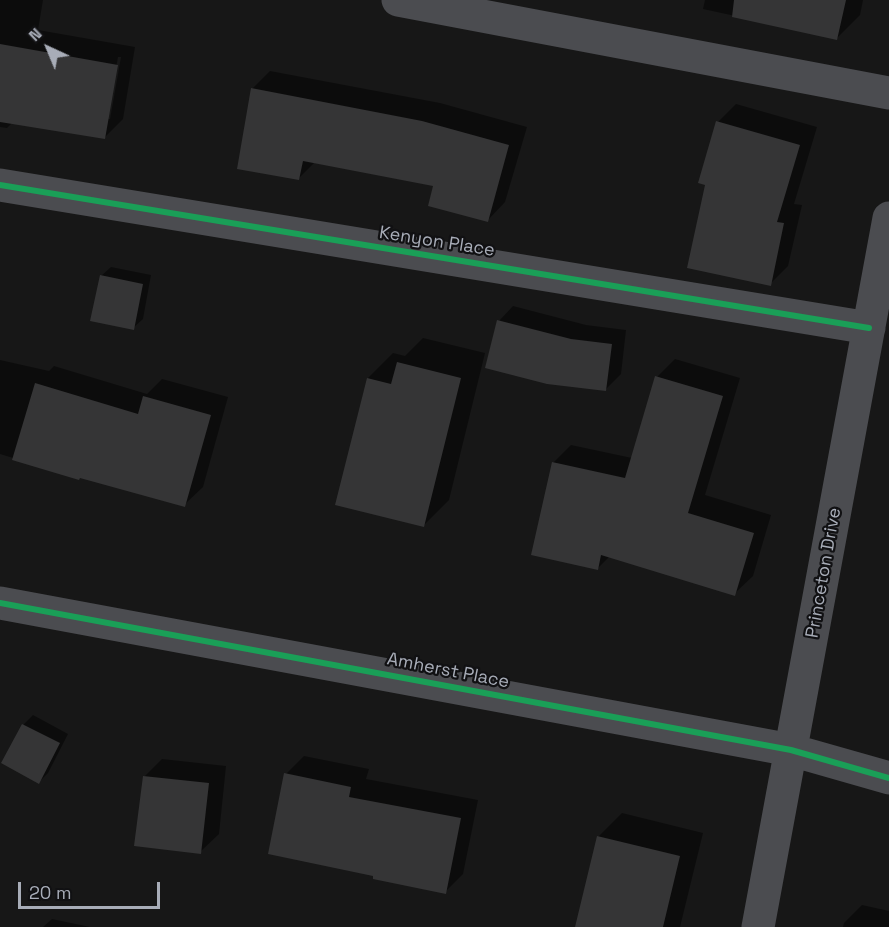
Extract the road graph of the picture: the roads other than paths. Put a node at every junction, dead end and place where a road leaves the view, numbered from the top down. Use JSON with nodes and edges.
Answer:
{"nodes":[{"id":1,"x":398,"y":0,"type":"edge"},
{"id":2,"x":889,"y":93,"type":"edge"},
{"id":3,"x":0,"y":185,"type":"edge"},
{"id":4,"x":889,"y":218,"type":"edge"},
{"id":5,"x":869,"y":328,"type":"junction"},
{"id":6,"x":0,"y":603,"type":"edge"},
{"id":7,"x":791,"y":750,"type":"junction"},
{"id":8,"x":889,"y":778,"type":"edge"},
{"id":9,"x":758,"y":927,"type":"edge"}],
"edges":[{"from":1,"to":2,"type":"street"},
{"from":3,"to":5,"type":"street","name":"Kenyon Place"},
{"from":4,"to":5,"type":"street","name":"Princeton Drive"},
{"from":5,"to":7,"type":"street","name":"Princeton Drive"},
{"from":6,"to":7,"type":"street","name":"Amherst Place"},
{"from":7,"to":8,"type":"street","name":"Amherst Place"},
{"from":7,"to":9,"type":"street","name":"Princeton Drive"}]}
